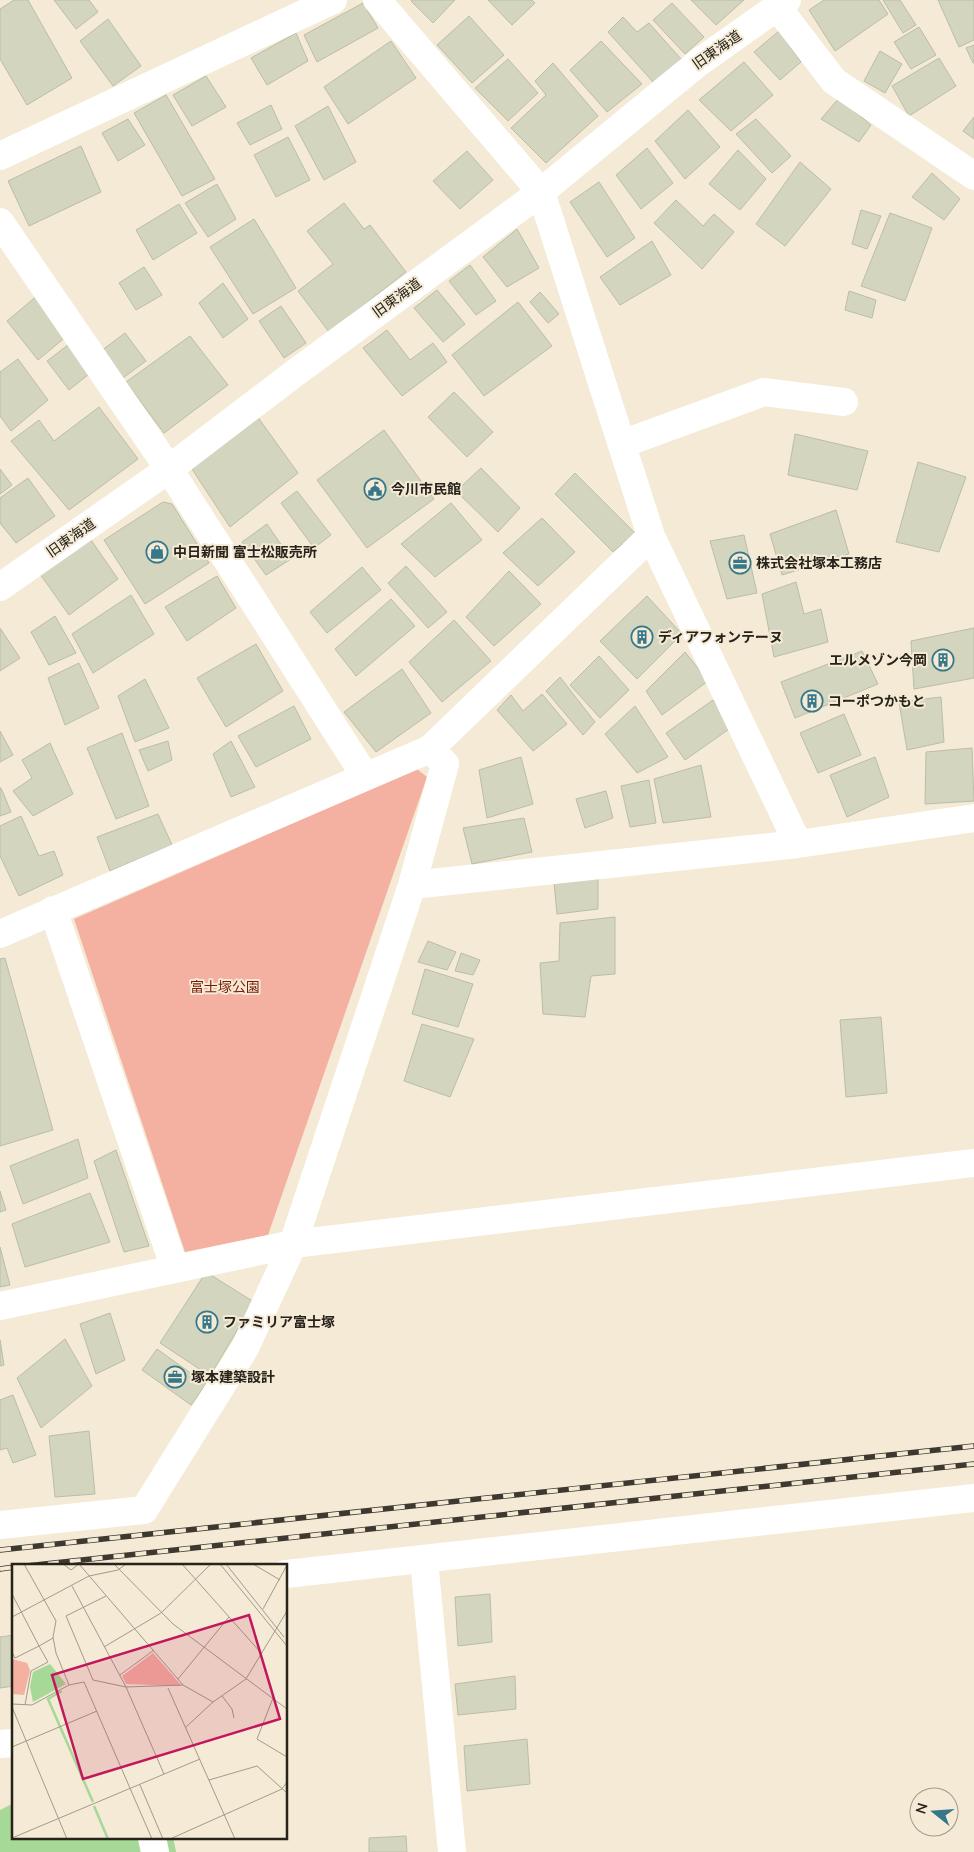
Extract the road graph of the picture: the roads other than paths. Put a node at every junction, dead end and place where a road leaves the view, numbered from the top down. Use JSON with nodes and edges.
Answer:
{"nodes":[{"id":1,"x":333,"y":0,"type":"edge"},
{"id":2,"x":377,"y":0,"type":"edge"},
{"id":3,"x":783,"y":4,"type":"edge"},
{"id":4,"x":0,"y":156,"type":"edge"},
{"id":5,"x":974,"y":176,"type":"edge"},
{"id":6,"x":541,"y":192,"type":"junction"},
{"id":7,"x":0,"y":222,"type":"edge"},
{"id":8,"x":844,"y":402,"type":"dead end"},
{"id":9,"x":622,"y":444,"type":"junction"},
{"id":10,"x":169,"y":469,"type":"junction"},
{"id":11,"x":651,"y":536,"type":"junction"},
{"id":12,"x":0,"y":587,"type":"edge"},
{"id":13,"x":430,"y":749,"type":"junction"},
{"id":14,"x":365,"y":776,"type":"junction"},
{"id":15,"x":974,"y":818,"type":"edge"},
{"id":16,"x":798,"y":844,"type":"junction"},
{"id":17,"x":412,"y":885,"type":"junction"},
{"id":18,"x":53,"y":910,"type":"junction"},
{"id":19,"x":0,"y":934,"type":"edge"},
{"id":20,"x":974,"y":1163,"type":"edge"},
{"id":21,"x":293,"y":1244,"type":"junction"},
{"id":22,"x":176,"y":1269,"type":"junction"},
{"id":23,"x":0,"y":1306,"type":"edge"},
{"id":24,"x":974,"y":1498,"type":"edge"},
{"id":25,"x":0,"y":1525,"type":"edge"},
{"id":26,"x":424,"y":1560,"type":"junction"},
{"id":27,"x":288,"y":1574,"type":"edge"},
{"id":28,"x":452,"y":1852,"type":"edge"}],
"edges":[{"from":1,"to":4,"type":"street"},
{"from":2,"to":6,"type":"street"},
{"from":3,"to":5,"type":"street"},
{"from":3,"to":6,"type":"street","name":"旧東海道"},
{"from":6,"to":9,"type":"street"},
{"from":6,"to":10,"type":"street","name":"旧東海道"},
{"from":7,"to":10,"type":"street"},
{"from":8,"to":9,"type":"street"},
{"from":9,"to":11,"type":"street"},
{"from":10,"to":12,"type":"street","name":"旧東海道"},
{"from":10,"to":14,"type":"street"},
{"from":11,"to":13,"type":"street"},
{"from":11,"to":16,"type":"street"},
{"from":13,"to":14,"type":"street"},
{"from":13,"to":17,"type":"street"},
{"from":14,"to":18,"type":"street"},
{"from":15,"to":16,"type":"street"},
{"from":16,"to":17,"type":"street"},
{"from":17,"to":21,"type":"street"},
{"from":18,"to":19,"type":"street"},
{"from":18,"to":22,"type":"street"},
{"from":20,"to":21,"type":"street"},
{"from":21,"to":22,"type":"street"},
{"from":21,"to":25,"type":"street"},
{"from":22,"to":23,"type":"street"},
{"from":24,"to":26,"type":"street"},
{"from":26,"to":27,"type":"street"},
{"from":26,"to":28,"type":"street"}]}
